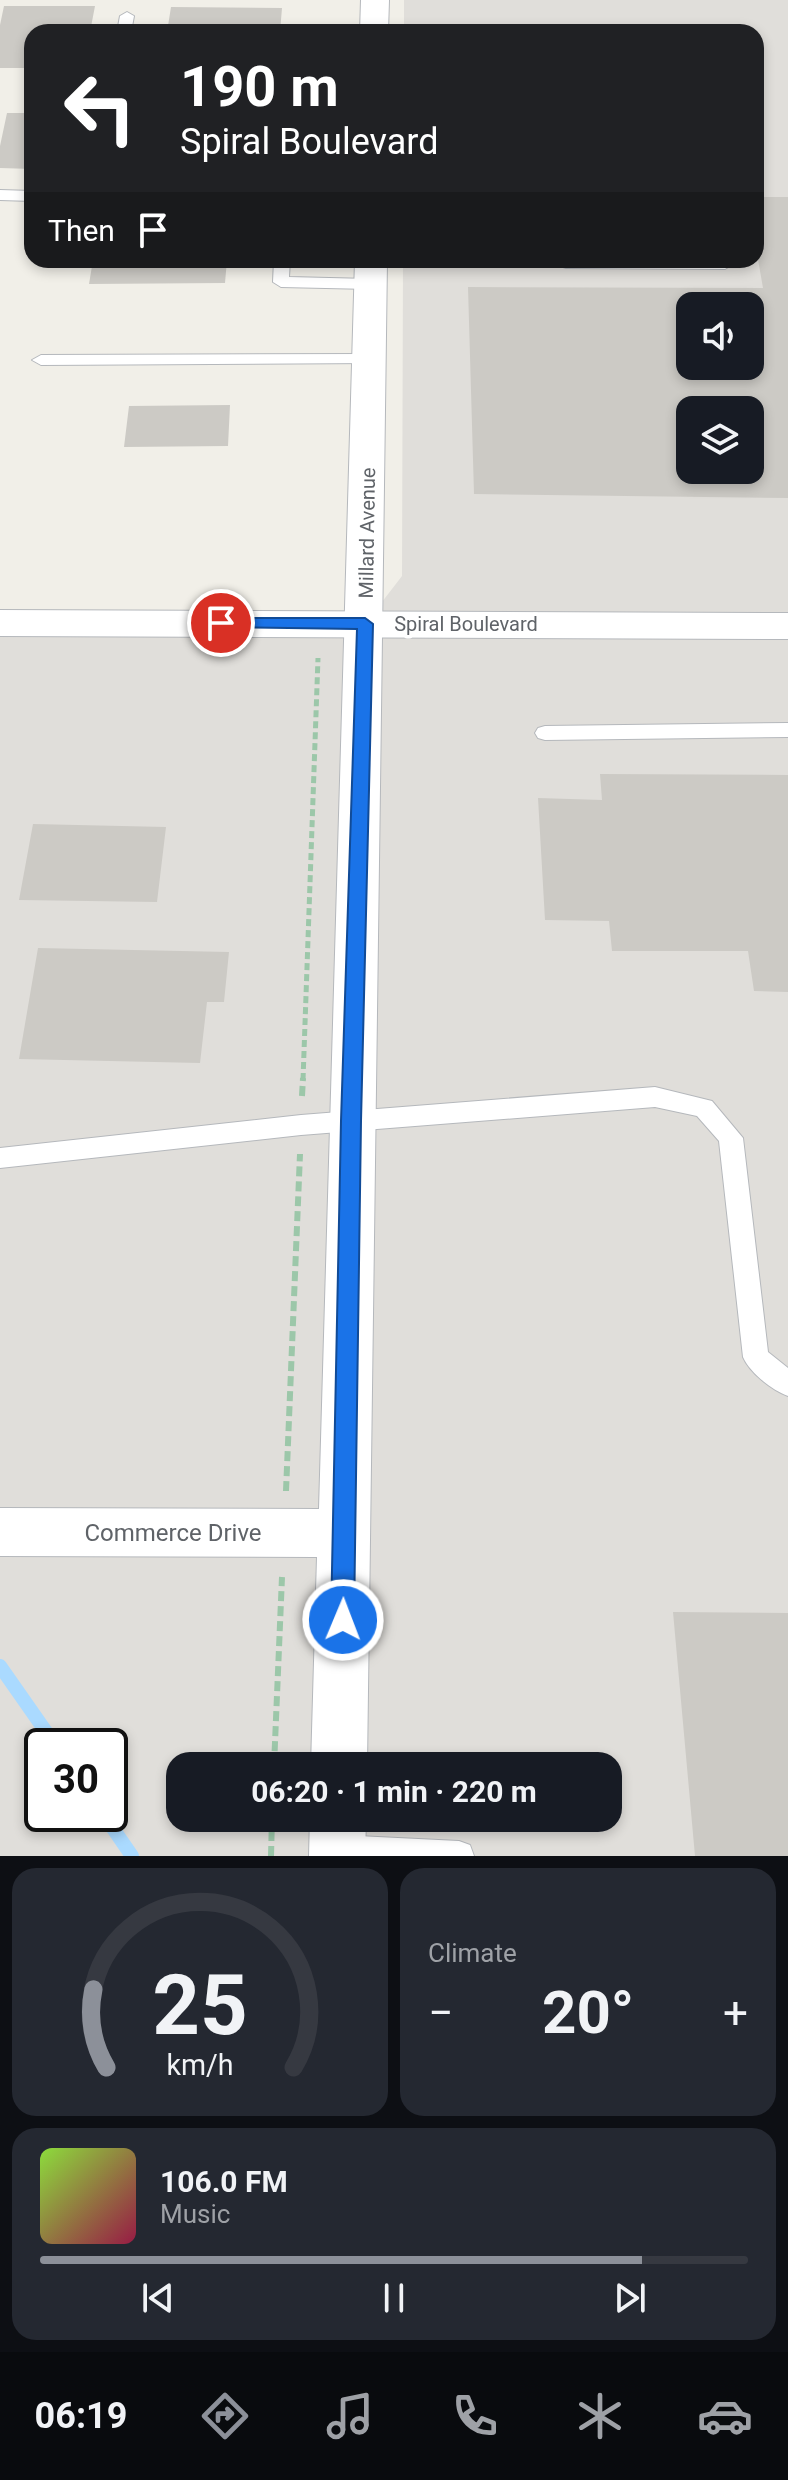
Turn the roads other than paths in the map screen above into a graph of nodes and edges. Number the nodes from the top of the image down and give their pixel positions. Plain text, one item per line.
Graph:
1 (375, 0) edge
2 (127, 16) dead end
3 (126, 24) edge
4 (374, 24) edge
5 (0, 195) edge
6 (24, 196) edge
7 (282, 268) edge
8 (370, 272) edge
9 (369, 359) junction
10 (41, 360) dead end
11 (0, 623) edge
12 (365, 624) junction
13 (788, 626) edge
14 (788, 730) edge
15 (545, 733) dead end
16 (351, 1121) junction
17 (0, 1158) edge
18 (788, 1384) edge
19 (0, 1532) edge
20 (345, 1533) junction
21 (339, 1752) edge
22 (337, 1841) edge
23 (459, 1856) edge

1 - 4 street
2 - 3 lane
5 - 6 lane
7 - 8 lane
8 - 9 street, Millard Avenue
9 - 10 lane
9 - 12 street, Millard Avenue
11 - 12 street, Spiral Boulevard
12 - 13 street, Spiral Boulevard
12 - 16 street, Millard Avenue
14 - 15 lane
16 - 17 lane
16 - 18 lane
16 - 20 street, Millard Avenue
19 - 20 street, Commerce Drive
20 - 21 street, Millard Avenue
22 - 23 lane

